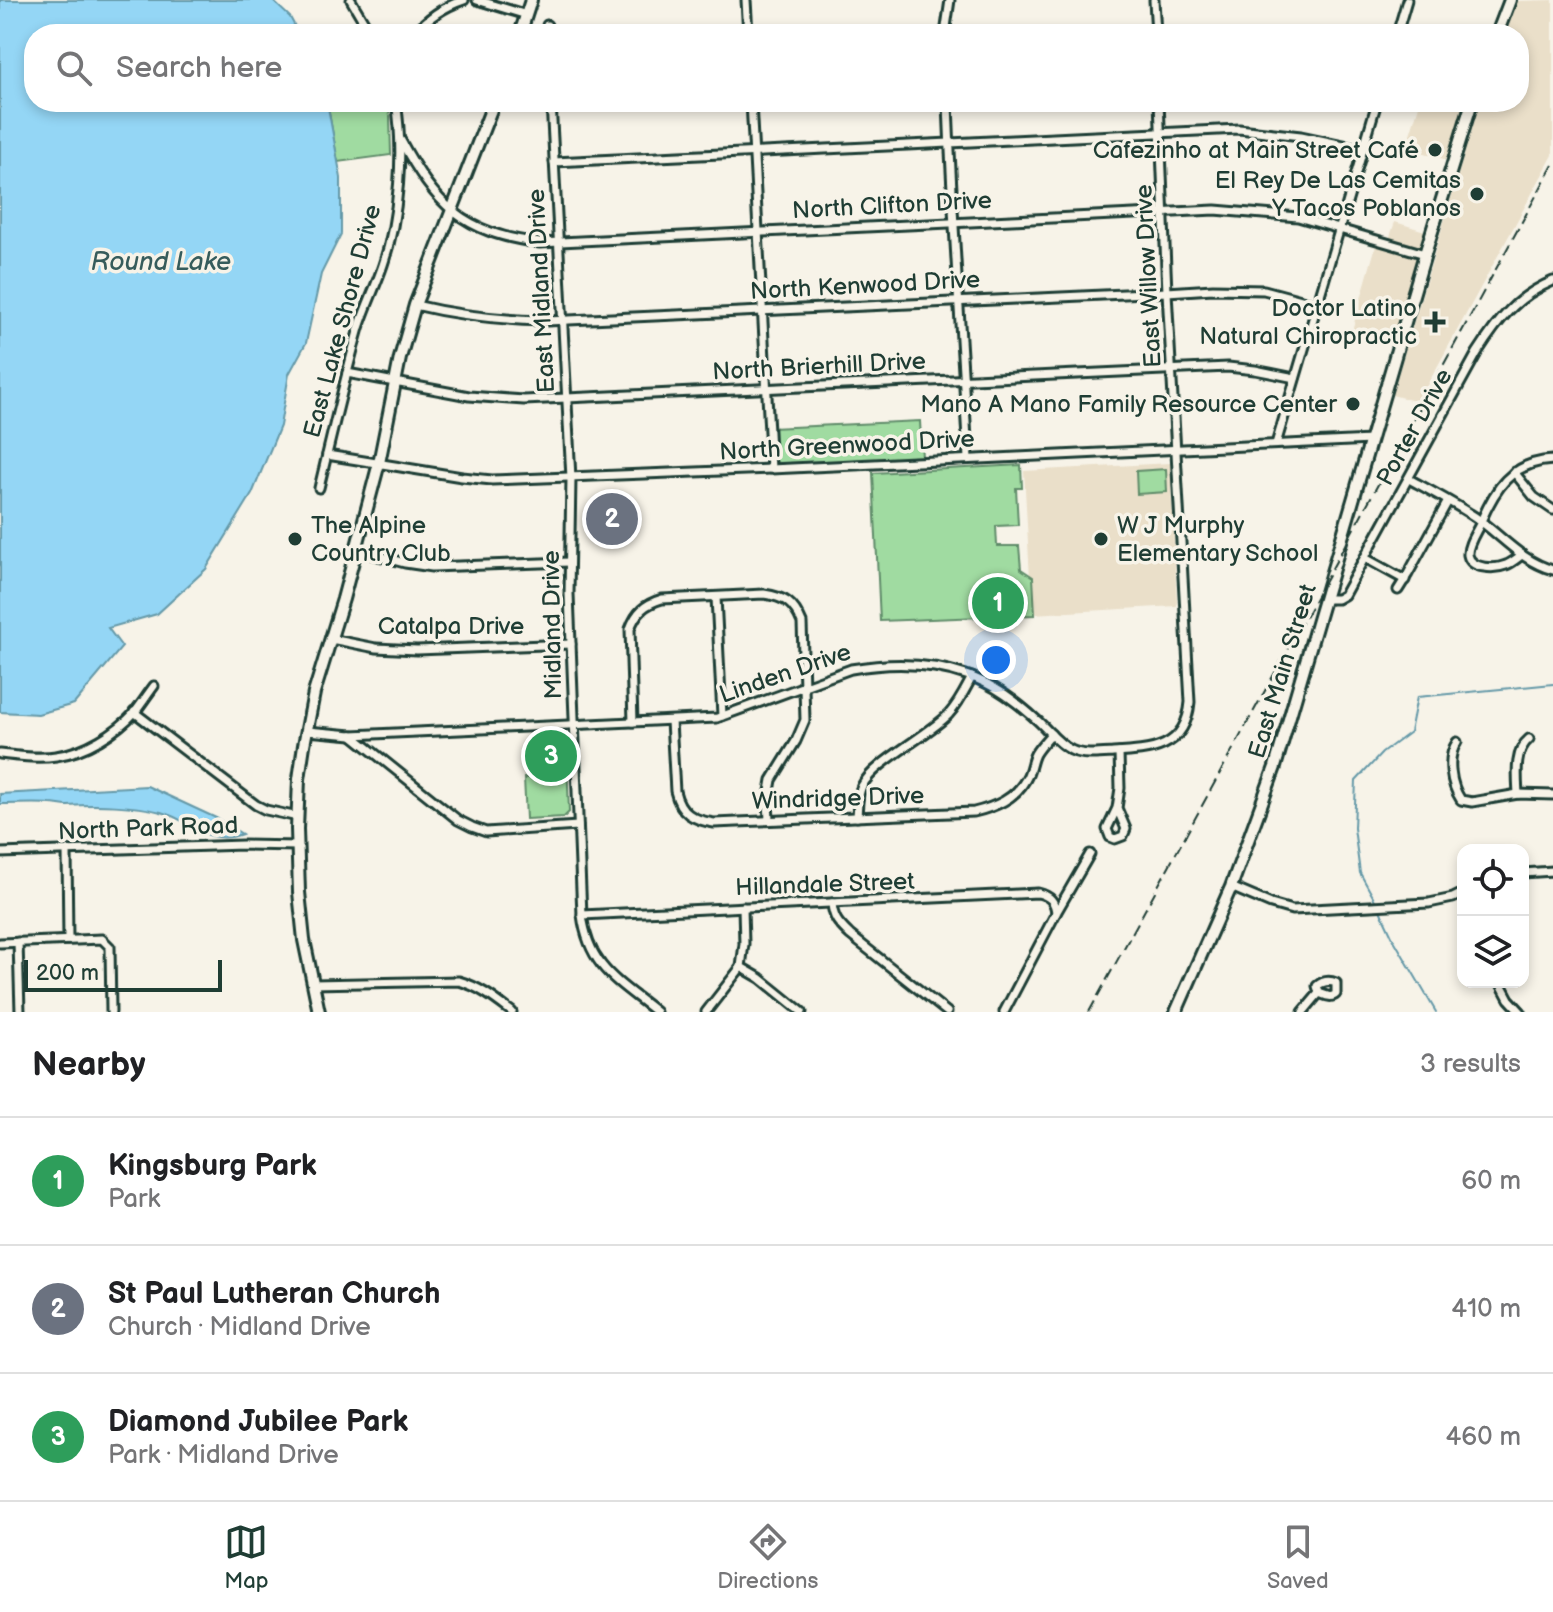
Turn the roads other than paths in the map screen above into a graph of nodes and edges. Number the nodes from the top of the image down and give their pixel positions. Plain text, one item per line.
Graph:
1 (351, 0) edge
2 (464, 0) edge
3 (477, 0) edge
4 (531, 0) edge
5 (746, 0) edge
6 (950, 0) edge
7 (1154, 0) edge
8 (1407, 0) edge
9 (1510, 0) edge
10 (527, 15) junction
11 (365, 24) edge
12 (423, 24) edge
13 (524, 24) edge
14 (747, 24) edge
15 (946, 24) edge
16 (1155, 24) edge
17 (1400, 24) edge
18 (1501, 24) edge
19 (397, 112) edge
20 (490, 112) edge
21 (552, 112) edge
22 (752, 112) edge
23 (948, 112) edge
24 (1160, 112) edge
25 (1374, 112) edge
26 (1469, 112) edge
27 (1161, 132) junction
28 (400, 139) junction
29 (949, 142) junction
30 (1363, 149) junction
31 (754, 152) junction
32 (554, 162) junction
33 (452, 210) junction
34 (1165, 212) junction
35 (954, 222) junction
36 (1339, 228) junction
37 (758, 232) junction
38 (558, 242) junction
39 (1425, 254) junction
40 (1553, 281) edge
41 (1167, 292) junction
42 (959, 301) junction
43 (1316, 304) junction
44 (415, 305) junction
45 (762, 310) junction
46 (562, 320) junction
47 (1172, 370) junction
48 (347, 373) junction
49 (1295, 378) junction
50 (964, 379) junction
51 (395, 383) junction
52 (767, 388) junction
53 (566, 398) junction
54 (1371, 440) junction
55 (1276, 444) junction
56 (1177, 449) junction
57 (327, 455) junction
58 (968, 459) junction
59 (1553, 460) edge
60 (379, 463) junction
61 (771, 469) junction
62 (1514, 472) junction
63 (571, 478) junction
64 (1409, 479) junction
65 (319, 488) dead end
66 (1448, 501) junction
67 (1553, 510) edge
68 (1480, 521) junction
69 (356, 550) junction
70 (1522, 555) junction
71 (1365, 558) junction
72 (569, 562) junction
73 (1553, 570) edge
74 (1407, 577) junction
75 (1398, 590) dead end
76 (716, 597) junction
77 (1324, 599) junction
78 (331, 639) junction
79 (571, 644) junction
80 (1188, 671) joint
81 (972, 677) junction
82 (154, 686) dead end
83 (805, 686) junction
84 (134, 712) junction
85 (722, 716) junction
86 (671, 721) junction
87 (633, 722) junction
88 (575, 725) junction
89 (307, 731) junction
90 (1051, 734) junction
91 (352, 735) junction
92 (1529, 739) dead end
93 (1457, 742) dead end
94 (1119, 753) junction
95 (0, 754) edge
96 (1518, 794) junction
97 (1553, 795) edge
98 (1117, 808) dead end
99 (298, 817) junction
100 (857, 817) junction
101 (769, 820) junction
102 (578, 826) junction
103 (298, 846) junction
104 (67, 851) junction
105 (0, 853) edge
106 (1090, 854) dead end
107 (1553, 871) edge
108 (1529, 873) edge
109 (1231, 887) junction
110 (1457, 896) edge
111 (832, 903) junction
112 (743, 907) junction
113 (1056, 913) junction
114 (582, 915) junction
115 (68, 940) junction
116 (18, 942) junction
117 (0, 943) edge
118 (741, 967) junction
119 (313, 984) junction
120 (1503, 988) edge
121 (1319, 993) dead end
122 (20, 1012) edge
123 (111, 1012) edge
124 (319, 1012) edge
125 (512, 1012) edge
126 (656, 1012) edge
127 (706, 1012) edge
128 (802, 1012) edge
129 (947, 1012) edge
130 (1004, 1012) edge
131 (1176, 1012) edge
132 (1303, 1012) edge
133 (1521, 1012) edge

1 - 11 street
2 - 12 street
3 - 10 street
4 - 10 main road
5 - 14 street
6 - 15 street
7 - 16 street
8 - 17 street
9 - 18 main road
10 - 13 main road
19 - 28 street, East Lake Shore Drive
20 - 33 main road
21 - 32 street, East Midland Drive
22 - 31 street
23 - 29 street
24 - 27 street, East Willow Drive
25 - 30 street
26 - 39 main road, East Main Street
27 - 29 street
27 - 30 street
27 - 34 street, East Willow Drive
28 - 33 street, North Clifton Drive
28 - 48 street, East Lake Shore Drive
29 - 31 street
29 - 35 street
30 - 36 street
31 - 32 street
31 - 37 street
32 - 38 street, East Midland Drive
33 - 38 street, North Clifton Drive
33 - 44 main road
34 - 35 street, North Clifton Drive
34 - 36 street, North Clifton Drive
34 - 41 street, East Willow Drive
35 - 37 street, North Clifton Drive
35 - 42 street
36 - 39 street, North Clifton Drive
36 - 43 street
37 - 38 street, North Clifton Drive
37 - 45 street
38 - 46 street, East Midland Drive
39 - 54 main road, East Main Street
40 - 64 street, Porter Drive
41 - 42 street, North Kenwood Drive
41 - 43 street, North Kenwood Drive
41 - 47 street, East Willow Drive
42 - 45 street, North Kenwood Drive
42 - 50 street
43 - 49 street
44 - 46 street, North Kenwood Drive
44 - 51 main road
45 - 46 street, North Kenwood Drive
45 - 52 street
46 - 53 street, East Midland Drive
47 - 49 street, North Brierhill Drive
47 - 50 street, North Brierhill Drive
47 - 56 street, East Willow Drive
48 - 51 street, North Brierhill Drive
48 - 57 street, East Lake Shore Drive
49 - 55 street
50 - 52 street, North Brierhill Drive
50 - 58 street
51 - 53 street, North Brierhill Drive
51 - 60 main road
52 - 53 street, North Brierhill Drive
52 - 61 street
53 - 63 street, East Midland Drive
54 - 55 street, North Greenwood Drive
54 - 77 main road, East Main Street
55 - 56 street, North Greenwood Drive
56 - 58 street, North Greenwood Drive
56 - 80 street, East Willow Drive
57 - 60 street, North Greenwood Drive
57 - 65 street, East Lake Shore Drive
58 - 61 street, North Greenwood Drive
59 - 62 street
60 - 63 street, North Greenwood Drive
60 - 69 main road
61 - 63 street, North Greenwood Drive
62 - 67 street
62 - 68 street
63 - 72 street, Midland Drive
64 - 66 street
64 - 71 street, Porter Drive
66 - 68 street
66 - 74 street
68 - 70 street
68 - 70 street
69 - 72 street
69 - 78 main road
70 - 73 street
71 - 74 street
71 - 77 street, Porter Drive
72 - 79 street, Midland Drive
74 - 75 street
76 - 83 street
76 - 85 street
76 - 87 street
77 - 109 main road, East Main Street
78 - 79 street, Catalpa Drive
78 - 89 main road
79 - 88 street, Midland Drive
80 - 94 street, Linden Drive
81 - 83 street, Linden Drive
81 - 90 street, Linden Drive
81 - 100 street
82 - 84 street
83 - 85 street, Linden Drive
83 - 101 street
84 - 95 street
84 - 99 street
85 - 86 street, Linden Drive
86 - 87 street, Linden Drive
86 - 101 street, Windridge Drive
87 - 88 street, Linden Drive
88 - 91 street, Linden Drive
88 - 102 street, Midland Drive
89 - 91 street, Linden Drive
89 - 99 main road
90 - 94 street, Linden Drive
90 - 100 street, Windridge Drive
91 - 102 street
92 - 96 street
93 - 96 street
94 - 98 street
96 - 97 street
99 - 103 main road
100 - 101 street, Windridge Drive
102 - 114 street, Midland Drive
103 - 104 street, North Park Road
103 - 119 main road
104 - 105 street, North Park Road
104 - 115 street
106 - 113 street
107 - 108 street
109 - 110 street
109 - 131 main road, East Main Street
111 - 112 street, Hillandale Street
111 - 113 street, Hillandale Street
111 - 129 street
112 - 114 street, Hillandale Street
112 - 118 street
113 - 130 street
114 - 126 street, Midland Drive
115 - 116 street
115 - 123 street
116 - 117 street
116 - 122 street
118 - 127 street
118 - 128 street
119 - 124 main road
119 - 125 street
120 - 133 street
121 - 132 street

